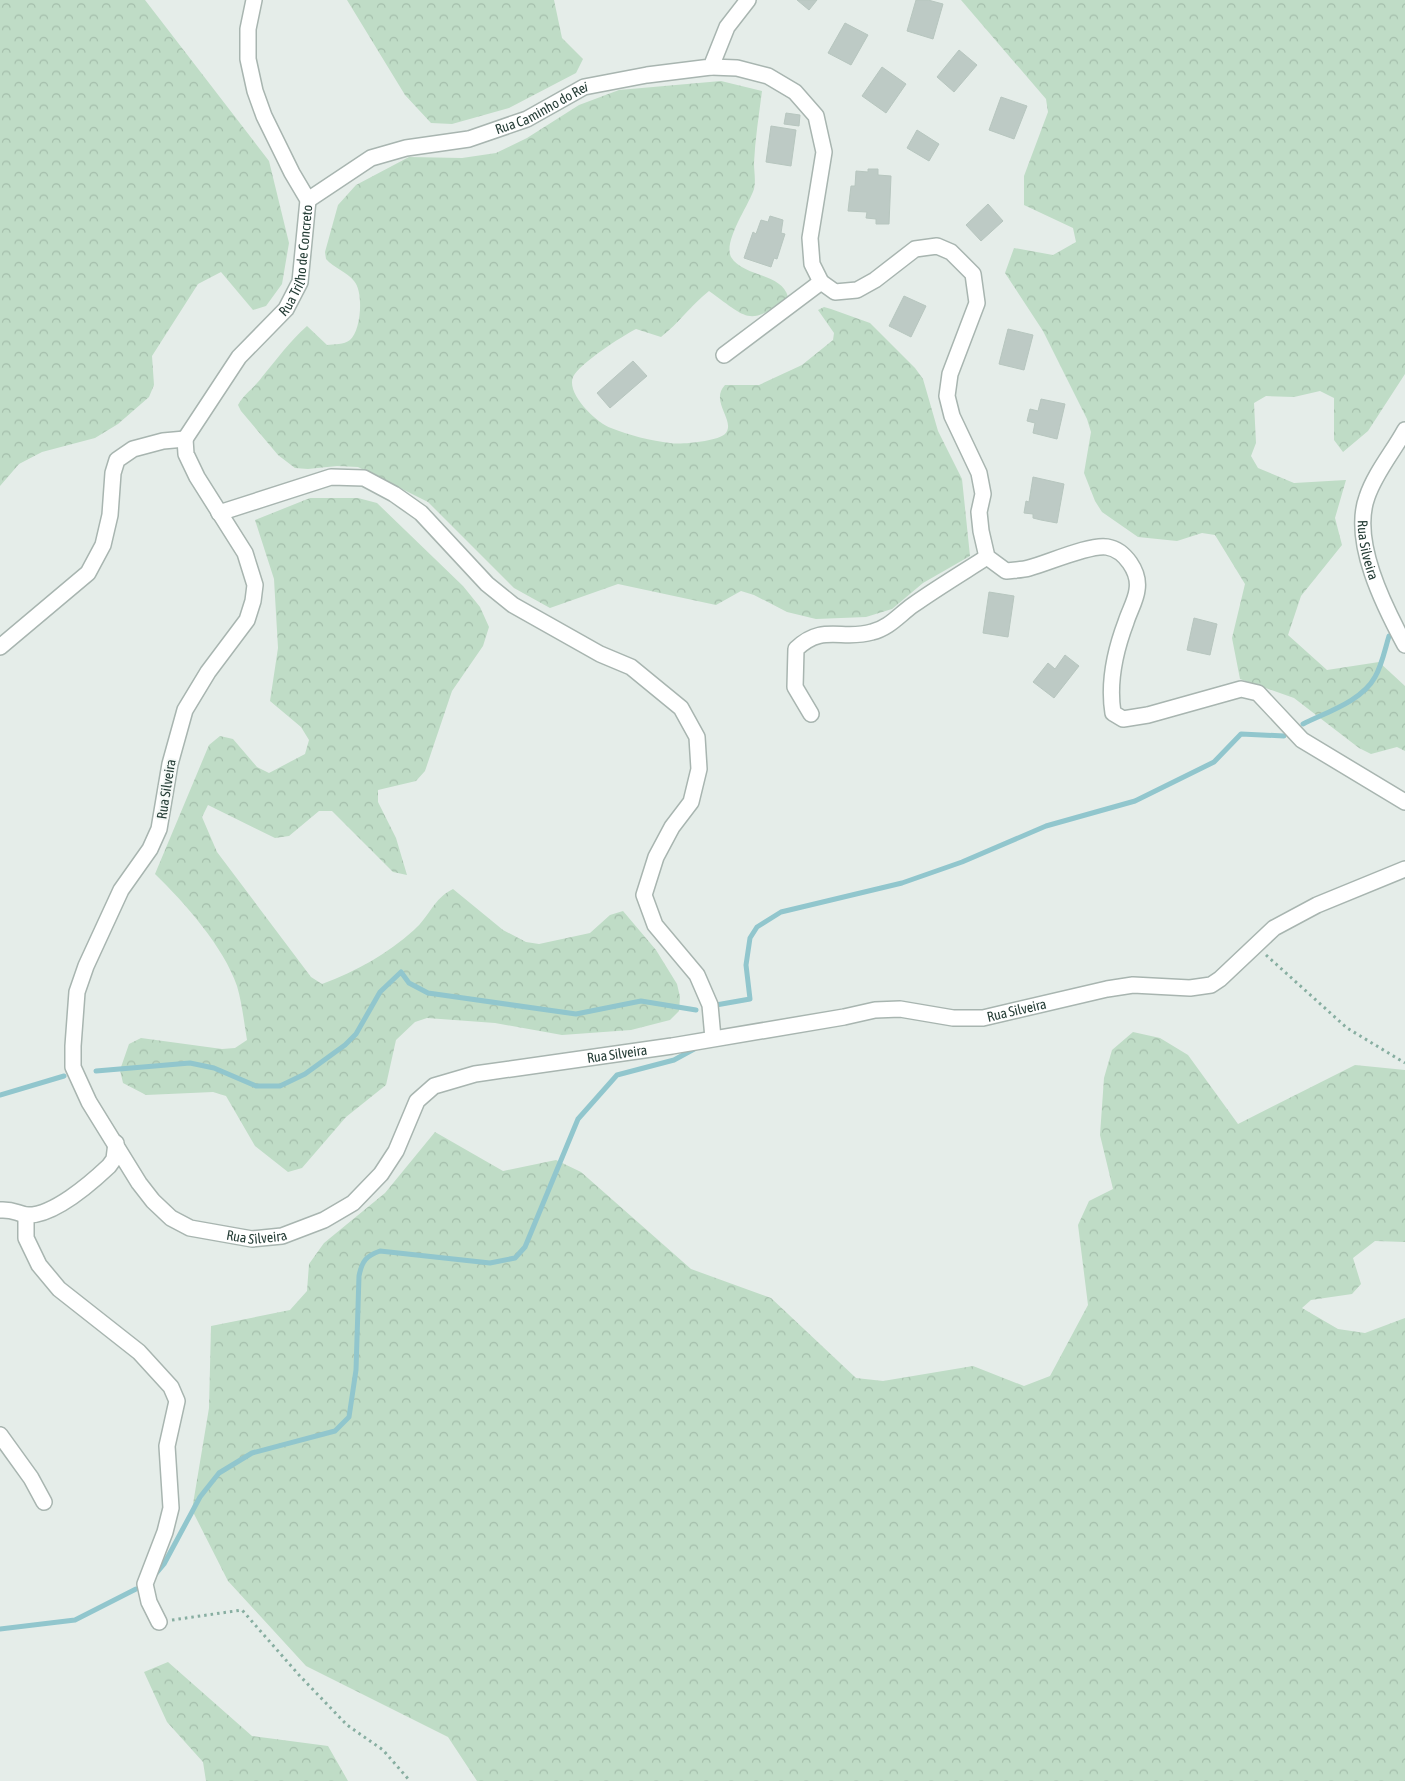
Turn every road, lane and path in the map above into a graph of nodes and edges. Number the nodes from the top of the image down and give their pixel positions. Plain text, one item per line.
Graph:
1 (254, 0) edge
2 (748, 0) edge
3 (710, 68) junction
4 (308, 200) junction
5 (820, 282) junction
6 (724, 356) dead end
7 (1405, 430) edge
8 (185, 439) junction
9 (220, 512) junction
10 (987, 556) junction
11 (1405, 645) edge
12 (0, 647) edge
13 (811, 714) dead end
14 (1405, 802) edge
15 (1405, 869) edge
16 (1254, 944) junction
17 (713, 1038) junction
18 (1405, 1063) edge
19 (116, 1143) junction
20 (0, 1210) edge
21 (26, 1215) junction
22 (0, 1435) edge
23 (44, 1502) dead end
24 (159, 1622) joint
25 (410, 1781) edge

1 - 4 street, Rua Trilho de Concreto
2 - 3 street
3 - 4 street, Rua Caminho do Rei
3 - 5 street, Rua Caminho do Rei
4 - 8 street, Rua Trilho de Concreto
5 - 6 street
5 - 10 street
7 - 11 street, Rua Silveira
8 - 9 street, Rua Silveira
8 - 12 street
9 - 17 street
9 - 19 street, Rua Silveira
10 - 13 street
10 - 14 street
15 - 16 street, Rua Silveira
16 - 17 street, Rua Silveira
16 - 18 path
17 - 19 street, Rua Silveira
19 - 21 street
20 - 21 street
21 - 24 street
22 - 23 street
24 - 25 path

